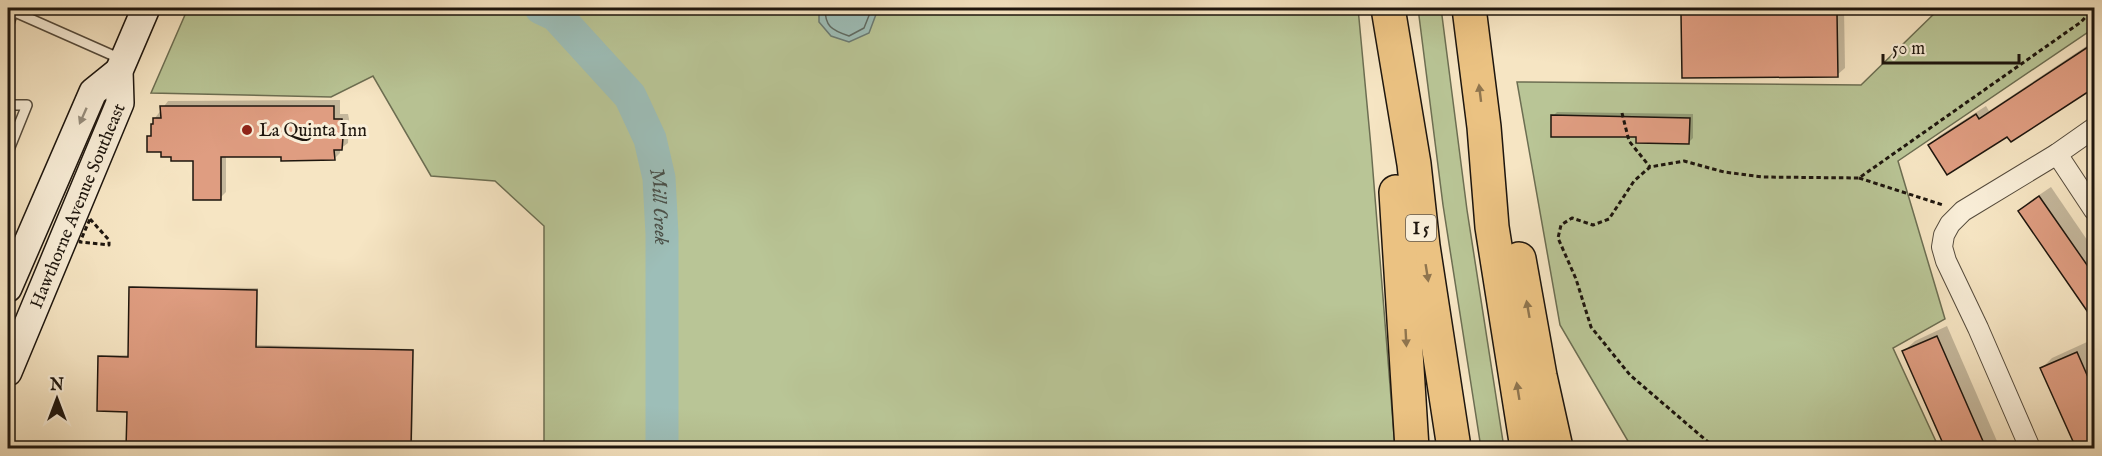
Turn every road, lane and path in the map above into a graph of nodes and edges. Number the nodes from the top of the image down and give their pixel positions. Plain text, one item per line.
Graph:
1 (146, 8) edge
2 (1386, 8) edge
3 (1469, 8) edge
4 (2094, 8) edge
5 (10, 10) edge
6 (8, 27) edge
7 (121, 65) junction
8 (8, 105) edge
9 (1622, 113) dead end
10 (1484, 127) junction
11 (2094, 128) edge
12 (8, 152) edge
13 (2057, 154) junction
14 (1650, 167) junction
15 (1859, 178) junction
16 (2094, 210) edge
17 (1963, 211) junction
18 (100, 229) joint
19 (8, 288) edge
20 (8, 372) edge
21 (1412, 448) edge
22 (1454, 448) edge
23 (1527, 448) edge
24 (1556, 448) edge
25 (1714, 448) edge
26 (2030, 448) edge

1 - 7 main road, Hawthorne Avenue Southeast
2 -> 21 highway
2 -> 22 highway, I 5
10 -> 3 highway
4 - 15 path
5 - 6 lane
5 - 7 lane
7 -> 19 main road, Hawthorne Avenue Southeast
7 - 20 main road, Hawthorne Avenue Southeast
8 - 12 lane
9 - 14 path
23 -> 10 highway
24 -> 10 highway
11 - 13 street
13 - 16 street
13 - 17 street
14 - 15 path
14 - 25 path
15 - 17 path
17 - 26 street
18 - 18 path

